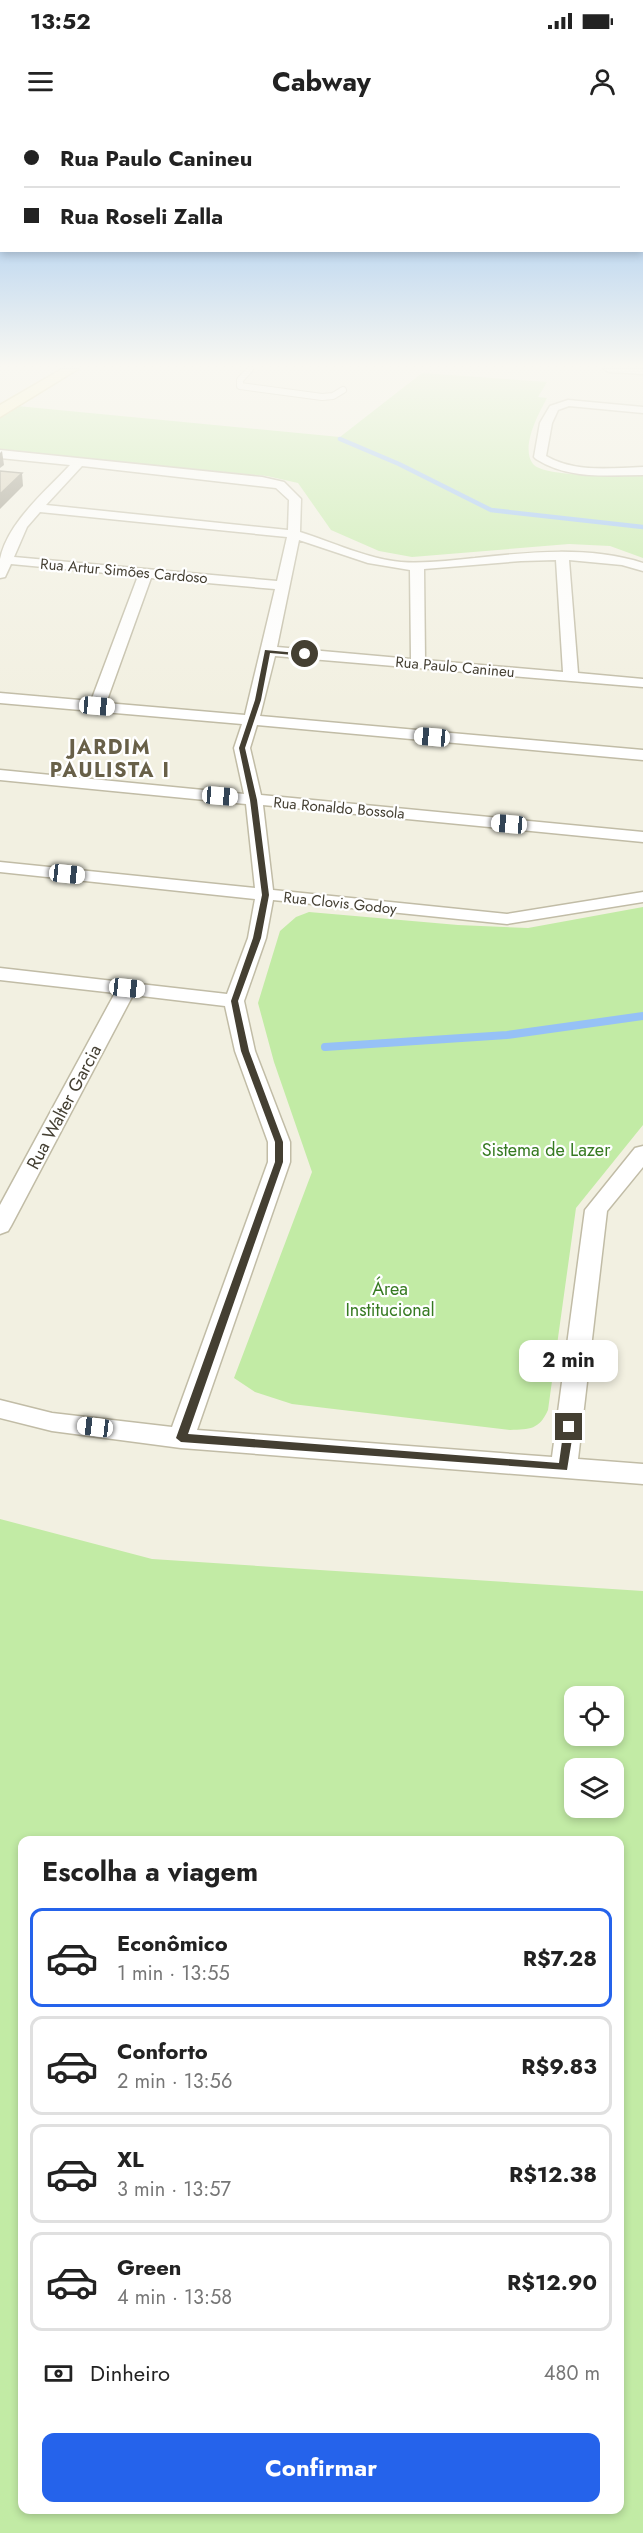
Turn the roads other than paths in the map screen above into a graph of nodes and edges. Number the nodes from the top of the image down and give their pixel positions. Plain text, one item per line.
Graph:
1 (60, 482) edge
2 (265, 482) edge
3 (35, 508) junction
4 (294, 528) junction
5 (350, 551) junction
6 (562, 556) junction
7 (6, 560) junction
8 (417, 566) junction
9 (643, 567) edge
10 (285, 572) junction
11 (146, 573) junction
12 (0, 574) edge
13 (267, 651) junction
14 (418, 663) junction
15 (571, 677) junction
16 (643, 683) edge
17 (0, 698) edge
18 (97, 706) junction
19 (251, 721) junction
20 (643, 755) edge
21 (0, 775) edge
22 (249, 776) junction
23 (206, 795) junction
24 (254, 800) junction
25 (307, 805) junction
26 (257, 830) junction
27 (643, 837) edge
28 (0, 867) edge
29 (265, 895) junction
30 (643, 897) edge
31 (0, 974) edge
32 (127, 988) junction
33 (234, 1001) junction
34 (643, 1153) edge
35 (0, 1226) edge
36 (0, 1409) edge
37 (181, 1438) junction
38 (564, 1468) junction
39 (643, 1474) edge

1 - 3 street
2 - 4 street
3 - 4 street
3 - 7 street
4 - 5 street
4 - 5 street
4 - 10 street
5 - 8 street
5 - 10 street
6 - 8 street
6 - 9 street
6 - 15 street
7 - 11 street, Rua Artur Simões Cardoso
7 - 12 street
8 - 14 street
10 - 11 street, Rua Artur Simões Cardoso
10 - 13 street
11 - 18 street
13 - 14 street, Rua Paulo Canineu
13 - 19 street
14 - 15 street, Rua Paulo Canineu
15 - 16 street, Rua Paulo Canineu
17 - 18 street
18 - 19 street
19 - 20 street
19 - 22 street
21 - 23 street, Rua Ronaldo Bossola
22 - 23 street
22 - 24 street
23 - 24 street, Rua Ronaldo Bossola
24 - 25 street, Rua Ronaldo Bossola
24 - 26 street
25 - 26 street
25 - 27 street, Rua Ronaldo Bossola
26 - 29 street
28 - 29 street, Rua Clovis Godoy
29 - 30 street, Rua Clovis Godoy
29 - 33 street
31 - 32 street
32 - 33 street
32 - 35 street, Rua Walter Garcia
33 - 37 street
34 - 38 street
36 - 37 street
37 - 38 street
38 - 39 street

